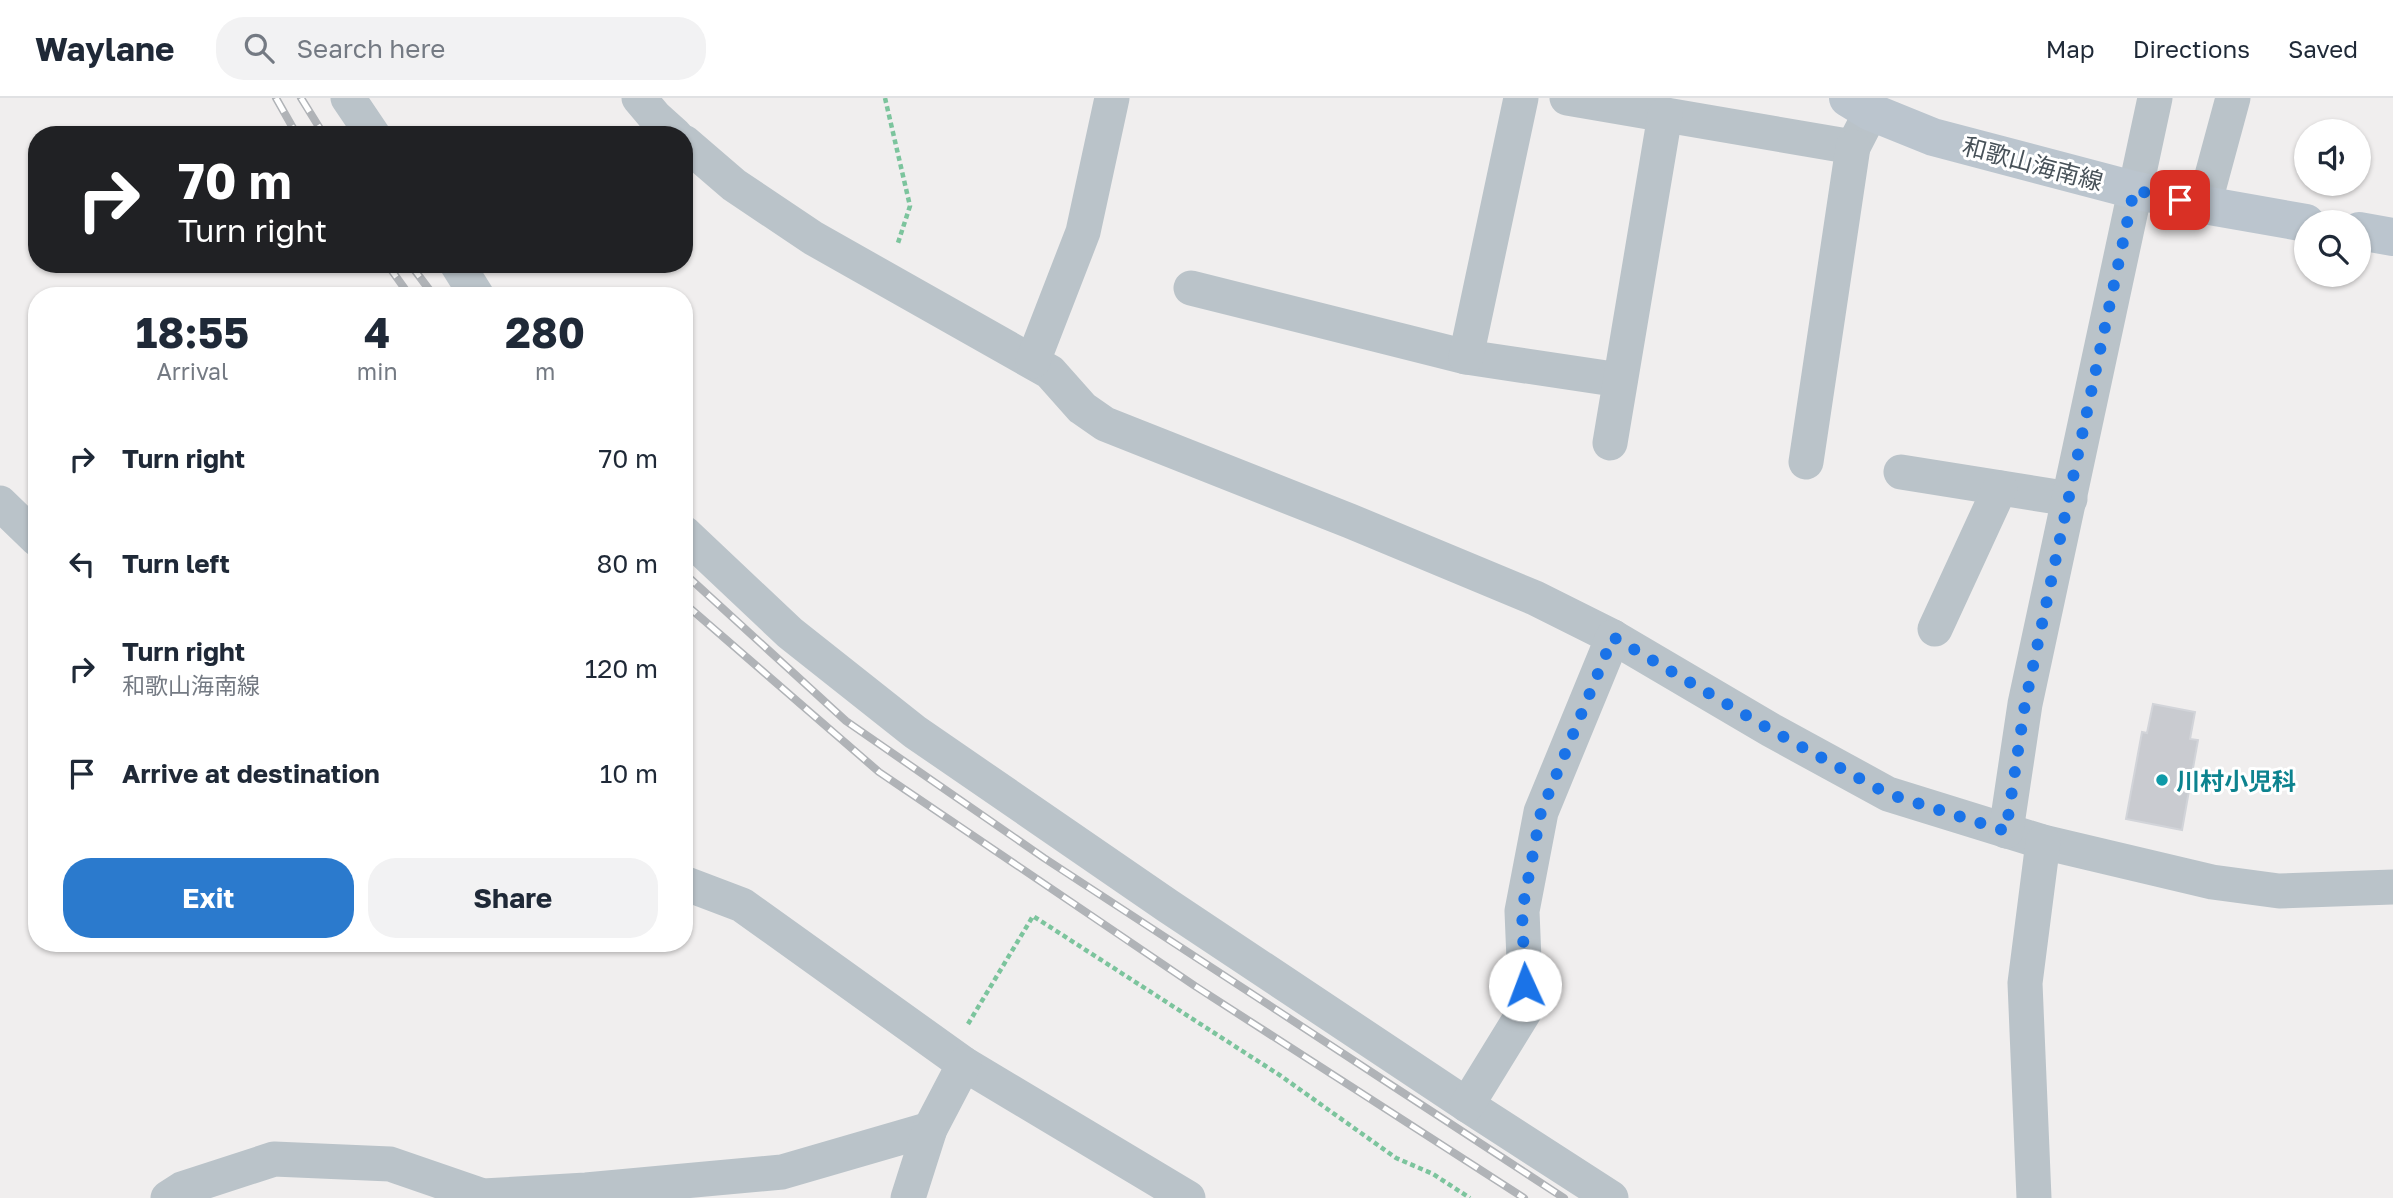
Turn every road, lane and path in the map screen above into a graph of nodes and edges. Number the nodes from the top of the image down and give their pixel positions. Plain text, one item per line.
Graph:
1 (348, 98) edge
2 (639, 98) edge
3 (885, 98) edge
4 (1112, 98) edge
5 (1521, 98) edge
6 (1567, 98) edge
7 (2155, 98) edge
8 (2233, 98) edge
9 (1860, 105) edge
10 (1665, 115) junction
11 (367, 126) edge
12 (665, 126) edge
13 (1853, 147) junction
14 (693, 150) edge
15 (2134, 190) junction
16 (2204, 205) junction
17 (2294, 221) edge
18 (2371, 234) edge
19 (2393, 237) edge
20 (884, 279) junction
21 (1191, 288) dead end
22 (1466, 358) junction
23 (1033, 360) junction
24 (1620, 380) junction
25 (1610, 443) dead end
26 (1806, 462) dead end
27 (1901, 472) dead end
28 (2000, 488) junction
29 (2070, 499) junction
30 (0, 503) edge
31 (28, 530) edge
32 (693, 541) edge
33 (1936, 629) dead end
34 (1613, 637) junction
35 (2006, 831) junction
36 (2043, 842) junction
37 (693, 886) edge
38 (2393, 887) edge
39 (957, 1059) junction
40 (1467, 1105) junction
41 (930, 1129) junction
42 (168, 1198) edge
43 (908, 1198) edge
44 (1188, 1198) edge
45 (1470, 1198) edge
46 (1611, 1198) edge
47 (2034, 1198) edge

1 - 11 street
2 - 12 street
3 - 20 path
4 - 23 street
5 - 22 street
6 - 10 street
7 - 15 street
8 - 16 street
9 - 13 street
9 - 15 main road, 和歌山海南線
10 - 13 street
10 - 24 street
13 - 26 street
14 - 20 street
15 - 16 main road, 和歌山海南線
15 - 29 street
16 - 17 main road, 和歌山海南線
18 - 19 main road
20 - 23 street
21 - 22 street
22 - 24 street
23 - 34 street
24 - 25 street
27 - 28 street
28 - 29 street
28 - 33 street
29 - 35 street
30 - 31 street
32 - 40 street
34 - 35 street
34 - 40 street
35 - 36 street
36 - 38 street
36 - 47 street
37 - 39 street
39 - 41 street
39 - 44 street
39 - 45 path
40 - 46 street
41 - 42 street
41 - 43 street

